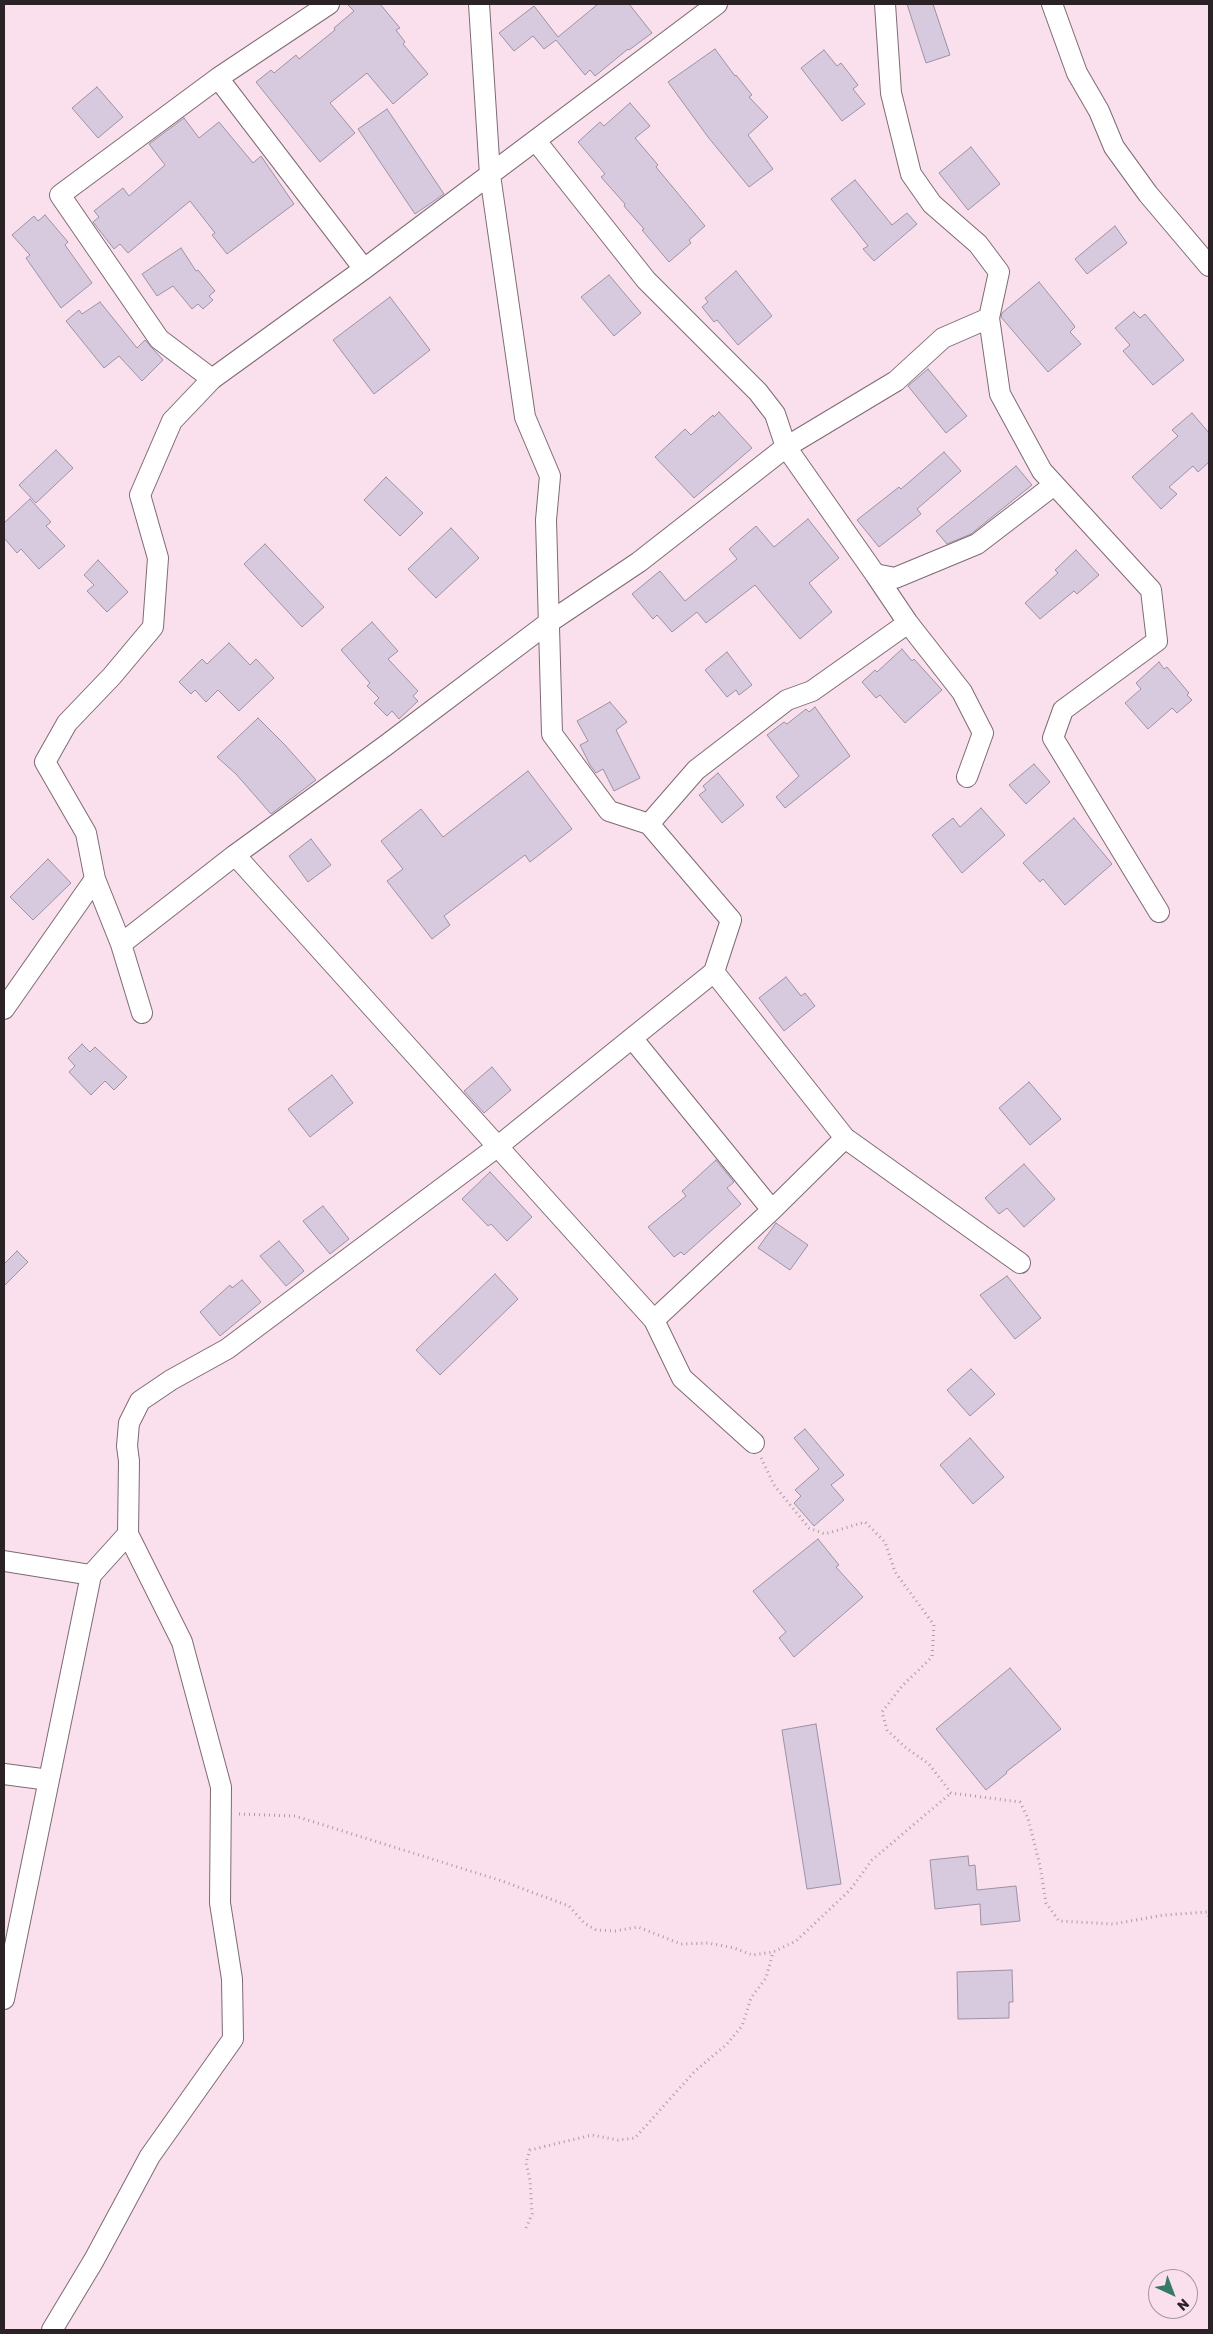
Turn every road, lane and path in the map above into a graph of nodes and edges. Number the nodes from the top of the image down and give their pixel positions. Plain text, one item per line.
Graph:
1 (329, 4) edge
2 (479, 4) edge
3 (717, 4) edge
4 (885, 4) edge
5 (1052, 4) edge
6 (695, 10) edge
7 (218, 78) junction
8 (536, 141) junction
9 (490, 175) junction
10 (1209, 266) edge
11 (364, 269) junction
12 (989, 318) junction
13 (212, 379) junction
14 (786, 447) junction
15 (1054, 485) junction
16 (875, 574) junction
17 (548, 623) junction
18 (908, 623) junction
19 (967, 777) dead end
20 (649, 824) junction
21 (235, 855) junction
22 (95, 879) junction
23 (1159, 912) dead end
24 (121, 944) junction
25 (714, 972) junction
26 (4, 1009) edge
27 (142, 1013) dead end
28 (632, 1038) junction
29 (845, 1138) junction
30 (497, 1147) junction
31 (772, 1210) junction
32 (1020, 1263) dead end
33 (654, 1320) junction
34 (754, 1443) joint
35 (128, 1534) junction
36 (4, 1561) edge
37 (91, 1575) junction
38 (4, 1774) edge
39 (49, 1780) junction
40 (951, 1794) junction
41 (221, 1813) junction
42 (1209, 1917) edge
43 (773, 1952) junction
44 (8, 1954) edge
45 (4, 1999) edge
46 (526, 2228) dead end
47 (52, 2330) edge

1 - 7 street
2 - 9 street
3 - 6 street
4 - 12 street
5 - 10 street
6 - 8 street
7 - 11 street
7 - 13 street
8 - 9 street
8 - 14 street
9 - 11 street
9 - 17 street
11 - 13 street
12 - 14 street
12 - 15 street
13 - 22 street
14 - 16 street
14 - 17 street
15 - 16 street
15 - 23 street
16 - 18 street
17 - 20 street
17 - 21 street
18 - 19 street
18 - 20 street
20 - 25 street
21 - 24 street
21 - 30 street
22 - 24 street
22 - 26 street
24 - 27 street
25 - 28 street
25 - 29 street
28 - 30 street
28 - 31 street
29 - 31 street
29 - 32 street
30 - 33 street
30 - 35 street
31 - 33 street
33 - 34 street
34 - 40 path
35 - 37 street
35 - 41 street
36 - 37 street
37 - 39 street
38 - 39 street
39 - 44 street
40 - 42 path
40 - 43 path
41 - 43 path
41 - 47 street
43 - 46 path
44 - 45 street

